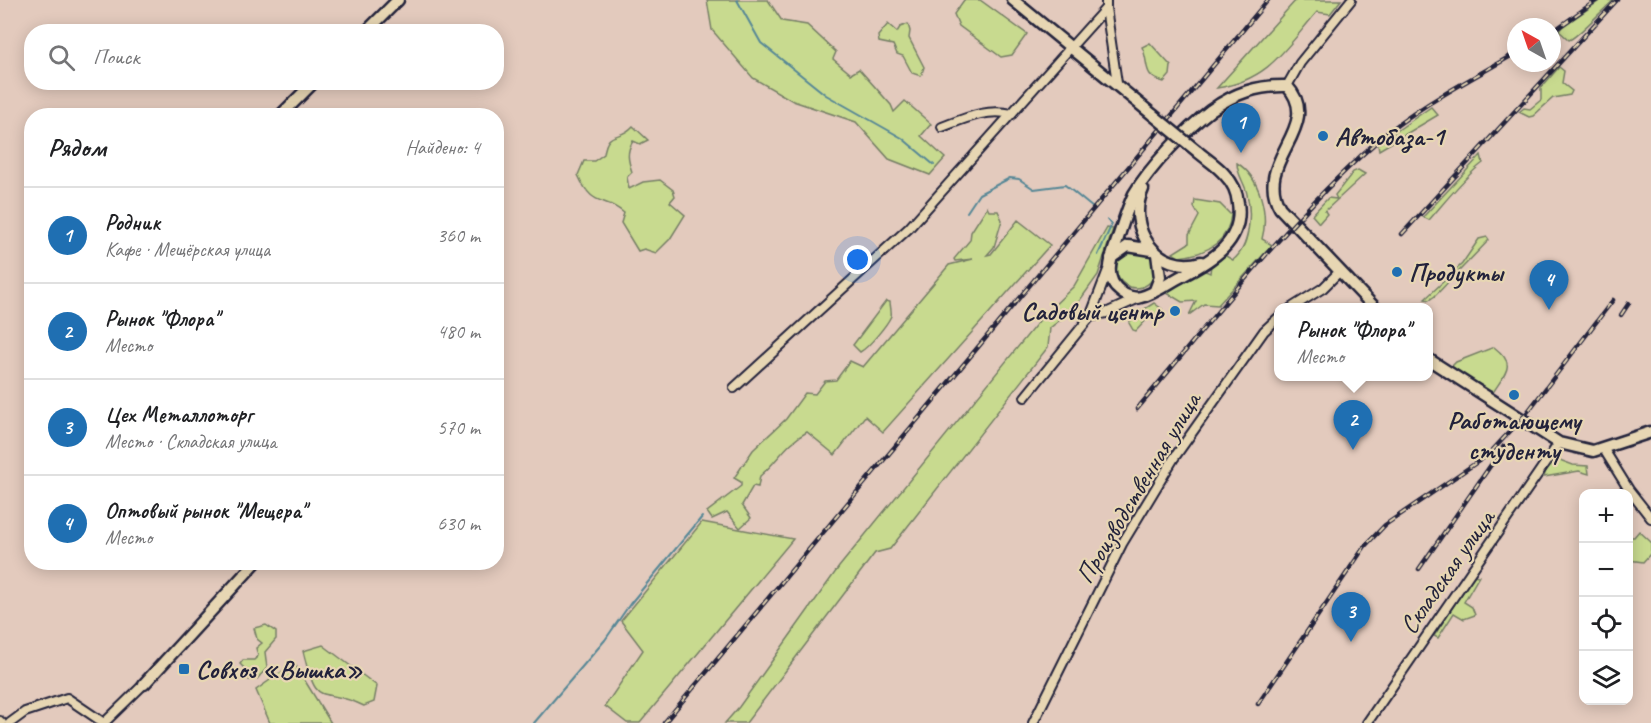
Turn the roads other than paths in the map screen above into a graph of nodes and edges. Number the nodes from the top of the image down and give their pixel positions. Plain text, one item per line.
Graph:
1 (398, 0) edge
2 (1013, 0) edge
3 (1351, 0) edge
4 (1106, 4) edge
5 (374, 24) edge
6 (1071, 47) junction
7 (1117, 83) junction
8 (1287, 86) junction
9 (306, 90) edge
10 (288, 108) edge
11 (1012, 114) junction
12 (942, 127) dead end
13 (1150, 172) junction
14 (1154, 252) junction
15 (1218, 254) junction
16 (1111, 258) junction
17 (1108, 270) junction
18 (1340, 271) junction
19 (1155, 290) junction
20 (1141, 297) junction
21 (1300, 303) edge
22 (1370, 303) edge
23 (1090, 317) junction
24 (1274, 322) edge
25 (1433, 362) edge
26 (734, 388) dead end
27 (1025, 397) dead end
28 (1651, 432) edge
29 (1559, 443) junction
30 (1603, 448) junction
31 (1651, 518) edge
32 (248, 570) edge
33 (144, 684) joint
34 (10, 723) edge
35 (1033, 723) edge
36 (1367, 723) edge

1 - 5 main road
2 - 6 main road
3 - 8 street
4 - 6 street
4 - 7 street
6 - 7 main road
6 - 11 street
7 - 15 main road, bridge
8 - 13 main road
8 - 18 main road
9 - 10 main road
11 - 12 street
11 - 26 street
13 - 14 main road
13 - 16 main road
14 - 15 main road
14 - 16 main road
14 - 19 main road
15 - 19 main road
16 - 17 main road
17 - 20 main road
17 - 23 street
18 - 21 street
18 - 22 main road
19 - 20 main road
20 - 23 street
23 - 27 street
24 - 35 street, Производственная улица
25 - 29 main road
28 - 30 main road
29 - 30 main road
29 - 36 street, Складская улица
30 - 31 street
32 - 33 main road
33 - 34 street

